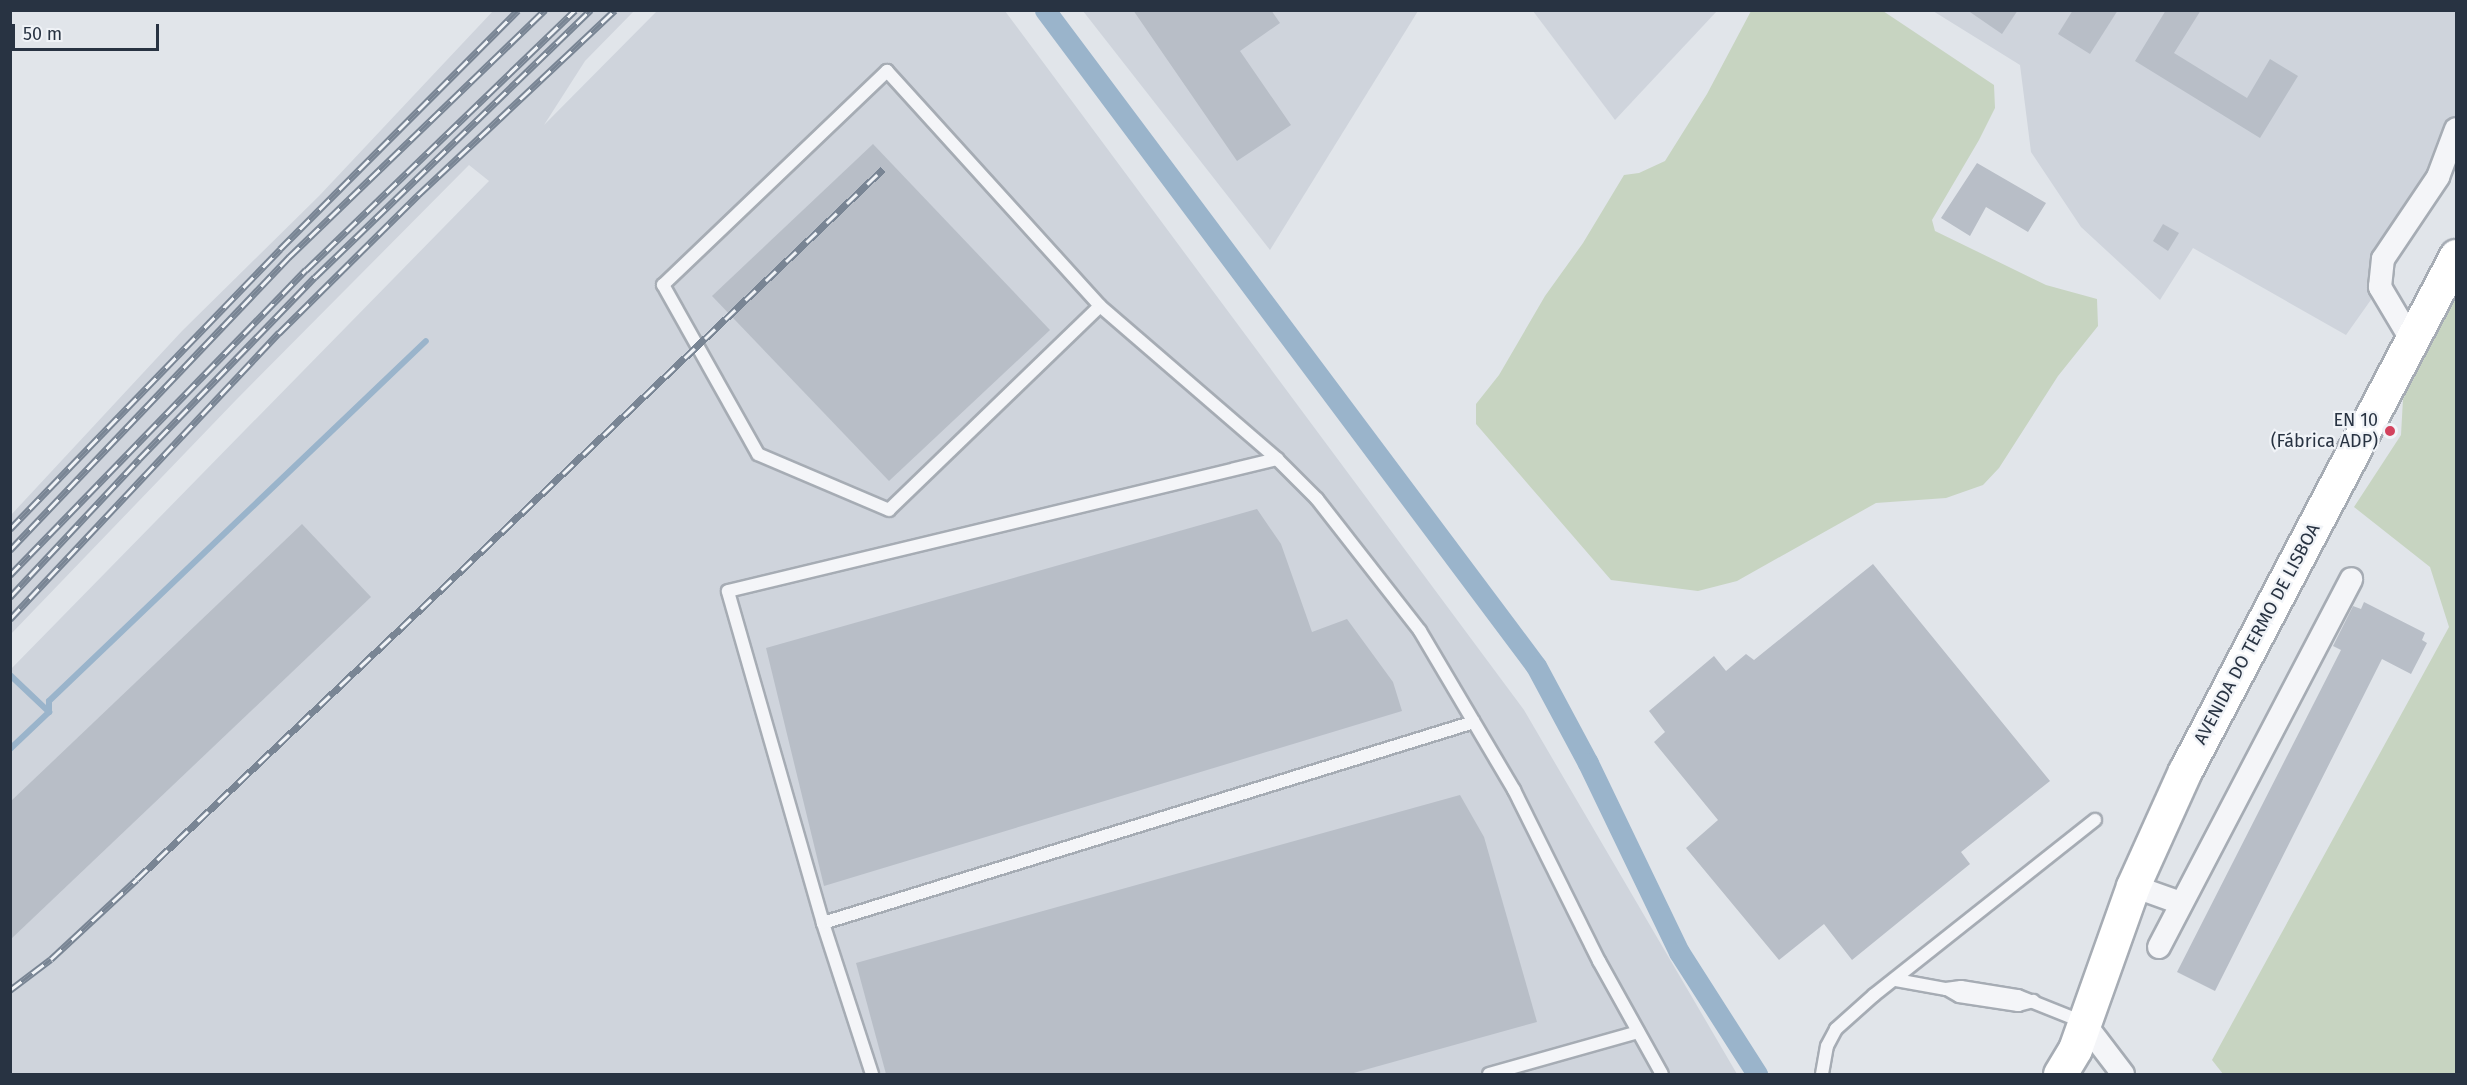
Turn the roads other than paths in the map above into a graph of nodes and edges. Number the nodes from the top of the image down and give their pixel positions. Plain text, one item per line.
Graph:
1 (2457, 129) edge
2 (2457, 256) edge
3 (1100, 306) junction
4 (2412, 341) junction
5 (1277, 459) junction
6 (2351, 579) dead end
7 (1474, 722) junction
8 (2094, 820) dead end
9 (2133, 886) junction
10 (2181, 903) junction
11 (823, 923) junction
12 (2159, 947) dead end
13 (1896, 980) junction
14 (2084, 1023) junction
15 (1638, 1032) junction
16 (872, 1074) edge
17 (1489, 1074) edge
18 (1662, 1074) edge
19 (1822, 1074) edge
20 (2060, 1074) edge
21 (2084, 1074) edge
22 (2123, 1074) edge

1 - 4 street
2 - 4 main road, AVENIDA DO TERMO DE LISBOA
3 - 3 lane
3 - 5 lane
4 - 9 main road, AVENIDA DO TERMO DE LISBOA
5 - 7 lane
5 - 11 lane
6 - 10 street
7 - 11 lane
7 - 15 lane
8 - 13 lane
9 - 10 street
9 - 14 main road, AVENIDA DO TERMO DE LISBOA
10 - 12 street
11 - 16 lane
13 - 14 lane
13 - 19 lane
14 - 20 main road, AVENIDA DO TERMO DE LISBOA
14 - 21 main road, AVENIDA DO TERMO DE LISBOA
14 - 22 street
15 - 17 lane
15 - 18 lane

